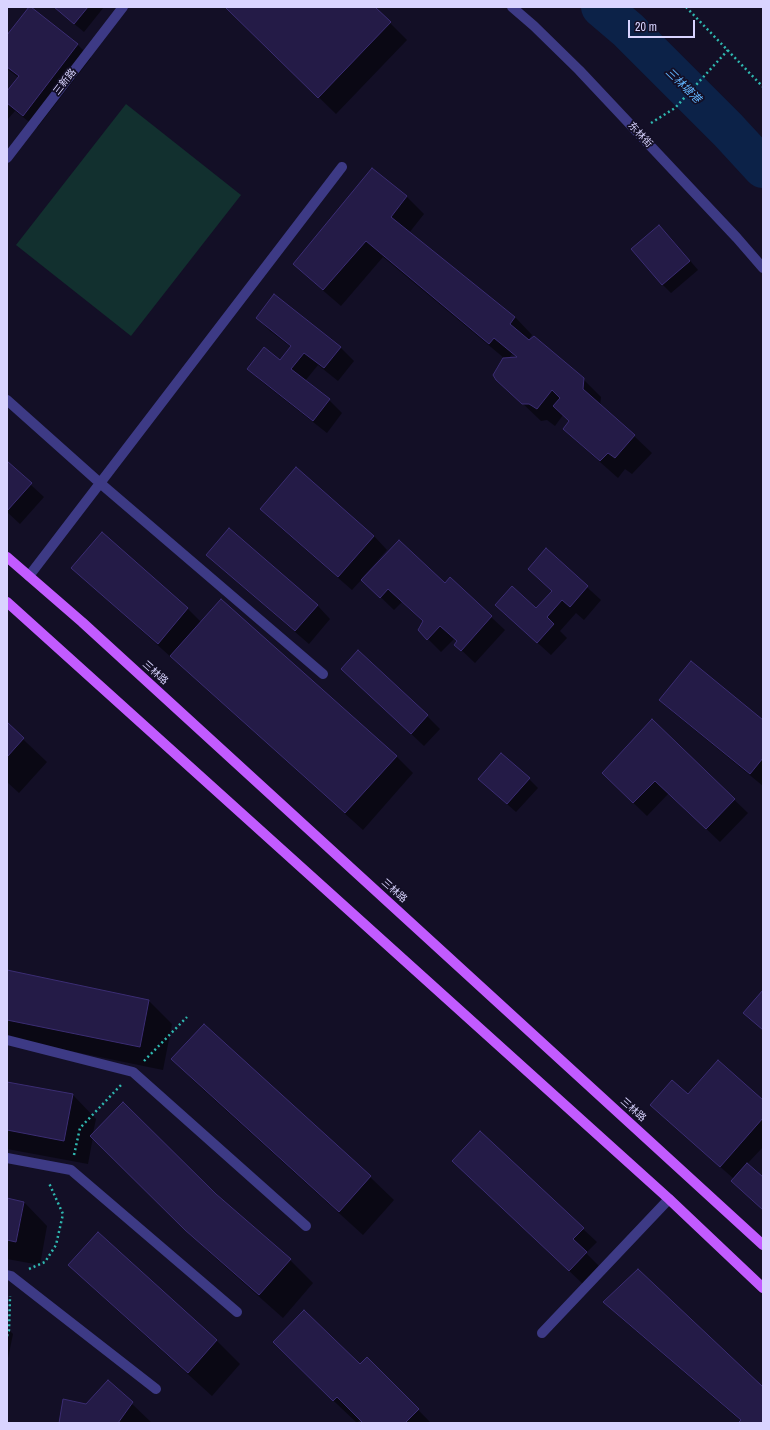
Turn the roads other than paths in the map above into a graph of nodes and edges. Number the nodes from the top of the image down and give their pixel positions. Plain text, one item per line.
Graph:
1 (123, 7) edge
2 (512, 7) edge
3 (7, 158) edge
4 (342, 167) dead end
5 (763, 268) edge
6 (7, 400) edge
7 (100, 483) junction
8 (7, 557) edge
9 (29, 576) junction
10 (7, 602) edge
11 (323, 674) dead end
12 (7, 1040) edge
13 (7, 1158) edge
14 (669, 1199) junction
15 (306, 1226) dead end
16 (763, 1245) edge
17 (7, 1275) edge
18 (763, 1288) edge
19 (236, 1312) dead end
20 (542, 1333) dead end
21 (156, 1389) dead end

1 - 3 street, 三新路
2 - 5 street, 东林街
4 - 7 street
6 - 7 street
7 - 9 street
7 - 11 street
8 - 9 main road, 三林路
9 - 16 main road, 三林路
10 - 14 main road
12 - 15 street
13 - 19 street
14 - 18 main road
14 - 20 street
17 - 21 street

